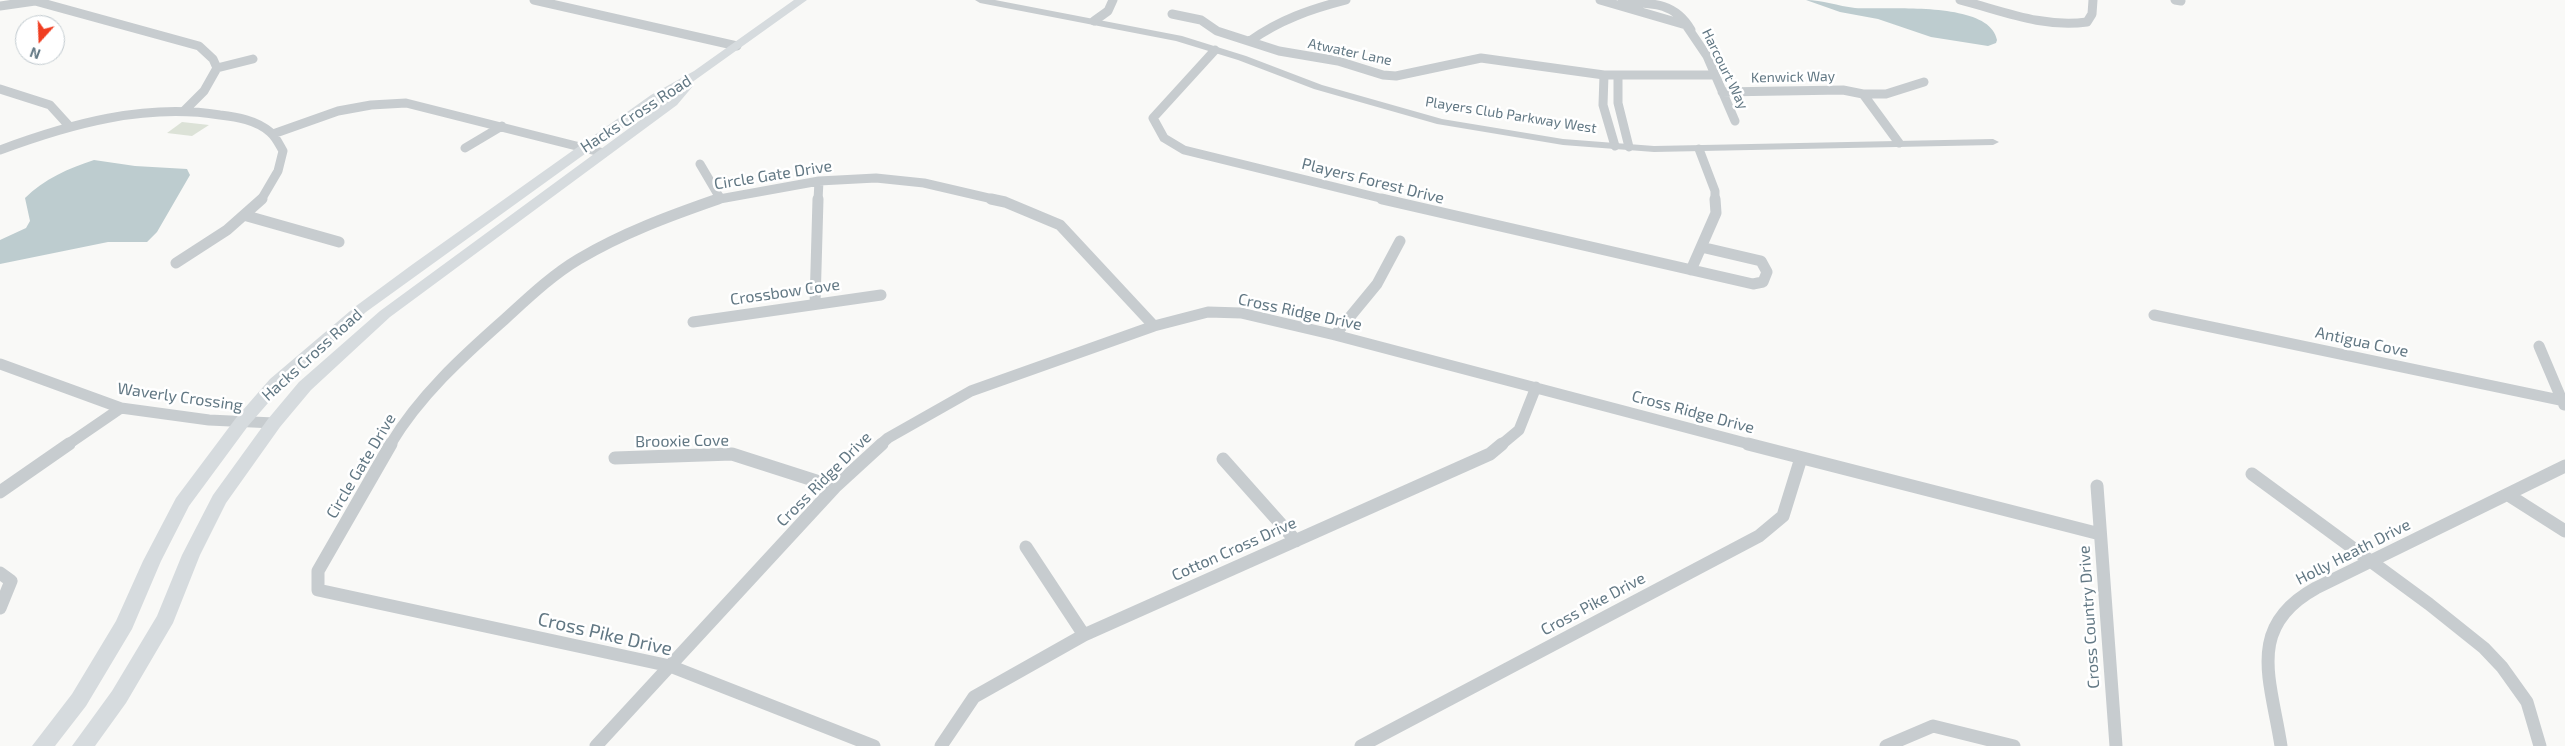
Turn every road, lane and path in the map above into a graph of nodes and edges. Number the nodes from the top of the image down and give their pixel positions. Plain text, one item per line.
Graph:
1 (534, 0) edge
2 (801, 0) edge
3 (1113, 0) edge
4 (1346, 0) edge
5 (1601, 0) edge
6 (1960, 0) edge
7 (2093, 0) edge
8 (994, 1) edge
9 (4, 3) edge
10 (1172, 14) dead end
11 (1094, 22) junction
12 (1691, 30) junction
13 (1250, 41) junction
14 (737, 46) junction
15 (1215, 50) junction
16 (253, 59) dead end
17 (217, 68) junction
18 (698, 74) junction
19 (1604, 75) junction
20 (1618, 75) junction
21 (1715, 75) junction
22 (1924, 82) dead end
23 (0, 89) edge
24 (1722, 92) junction
25 (1863, 94) junction
26 (1602, 98) junction
27 (1617, 99) junction
28 (185, 110) junction
29 (1604, 113) junction
30 (1619, 113) junction
31 (1735, 121) dead end
32 (502, 126) junction
33 (70, 127) junction
34 (273, 134) junction
35 (1993, 142) dead end
36 (1900, 143) junction
37 (1615, 146) junction
38 (1629, 147) junction
39 (465, 148) dead end
40 (584, 148) junction
41 (1698, 149) junction
42 (0, 150) edge
43 (604, 153) junction
44 (700, 164) dead end
45 (818, 181) junction
46 (720, 198) junction
47 (247, 216) junction
48 (1400, 240) dead end
49 (339, 242) dead end
50 (1701, 247) junction
51 (176, 263) dead end
52 (1691, 270) junction
53 (881, 295) dead end
54 (815, 304) junction
55 (2154, 315) dead end
56 (693, 322) dead end
57 (1154, 326) junction
58 (1334, 334) junction
59 (2539, 346) dead end
60 (0, 364) edge
61 (1536, 387) junction
62 (2564, 403) edge
63 (121, 408) junction
64 (242, 422) junction
65 (274, 423) junction
66 (615, 458) dead end
67 (1801, 458) junction
68 (1223, 459) dead end
69 (2565, 466) edge
70 (2252, 474) dead end
71 (2097, 486) dead end
72 (835, 487) junction
73 (0, 492) edge
74 (2510, 496) junction
75 (2565, 531) edge
76 (2100, 534) junction
77 (1296, 541) junction
78 (1026, 547) dead end
79 (2370, 561) junction
80 (0, 573) edge
81 (318, 590) joint
82 (0, 608) edge
83 (1084, 635) junction
84 (670, 666) junction
85 (43, 746) edge
86 (83, 746) edge
87 (596, 746) edge
88 (874, 746) edge
89 (941, 746) edge
90 (1361, 746) edge
91 (1886, 746) edge
92 (2014, 746) edge
93 (2116, 746) edge
94 (2281, 746) edge
95 (2540, 746) edge

1 - 14 street
2 - 14 main road, Hacks Cross Road
3 - 11 street
4 - 13 street
5 - 12 street, Harcourt Way
5 - 12 street, Harcourt Way
6 - 7 street
8 - 11 street, Players Club Parkway West
9 - 17 street
10 - 13 street, Atwater Lane
11 - 15 street, Players Club Parkway West
12 - 21 street, Harcourt Way
13 - 19 street, Atwater Lane
14 - 18 main road, Hacks Cross Road
15 - 37 street, Players Club Parkway West
15 - 52 street, Players Forest Drive
16 - 17 street
17 - 28 street
18 - 40 main road, Hacks Cross Road
18 - 43 main road, Hacks Cross Road
19 - 20 street, Atwater Lane
19 - 26 street
20 - 21 street
20 - 27 street
21 - 24 street, Harcourt Way
22 - 25 street, Kenwick Way
23 - 33 street
24 - 25 street, Kenwick Way
24 - 31 street, Harcourt Way
25 - 36 street
26 - 27 street
26 - 29 street
27 - 30 street
28 - 33 street
28 - 34 street
29 - 30 street
29 - 37 street
30 - 38 street
32 - 34 street
32 - 39 street
32 - 40 street
33 - 42 street
34 - 47 street
35 - 36 street, Players Club Parkway West
36 - 41 street, Players Club Parkway West
37 - 38 street, Players Club Parkway West
38 - 41 street, Players Club Parkway West
40 - 43 street
40 - 64 main road, Hacks Cross Road
41 - 50 street
43 - 65 main road, Hacks Cross Road
44 - 46 street
45 - 46 street, Circle Gate Drive
45 - 54 street
45 - 57 street, Circle Gate Drive
46 - 81 street, Circle Gate Drive
47 - 49 street
47 - 51 street
48 - 58 street
50 - 52 street
50 - 52 street, Players Forest Drive
53 - 54 street, Crossbow Cove
54 - 56 street, Crossbow Cove
55 - 62 street, Antigua Cove
57 - 58 street, Cross Ridge Drive
57 - 72 street, Cross Ridge Drive
58 - 61 street, Cross Ridge Drive
59 - 62 street
60 - 63 street, Waverly Crossing
61 - 67 street, Cross Ridge Drive
61 - 77 street, Cotton Cross Drive
63 - 64 street, Waverly Crossing
63 - 73 street
64 - 65 street, Waverly Crossing
64 - 85 main road, Hacks Cross Road
65 - 86 main road, Hacks Cross Road
66 - 72 street, Brooxie Cove
67 - 76 street, Cross Ridge Drive
67 - 90 street, Cross Pike Drive
68 - 77 street
69 - 74 street, Holly Heath Drive
70 - 79 street
71 - 76 street, Cross Country Drive
72 - 84 street, Cross Ridge Drive
74 - 75 street
74 - 79 street, Holly Heath Drive
76 - 93 street, Cross Country Drive
77 - 83 street, Cotton Cross Drive
78 - 83 street
79 - 94 street, Holly Heath Drive
79 - 95 street
80 - 82 street
81 - 84 street, Cross Pike Drive
83 - 89 street, Cotton Cross Drive
84 - 87 street, Cross Ridge Drive
84 - 88 street, Cross Pike Drive
91 - 92 street

